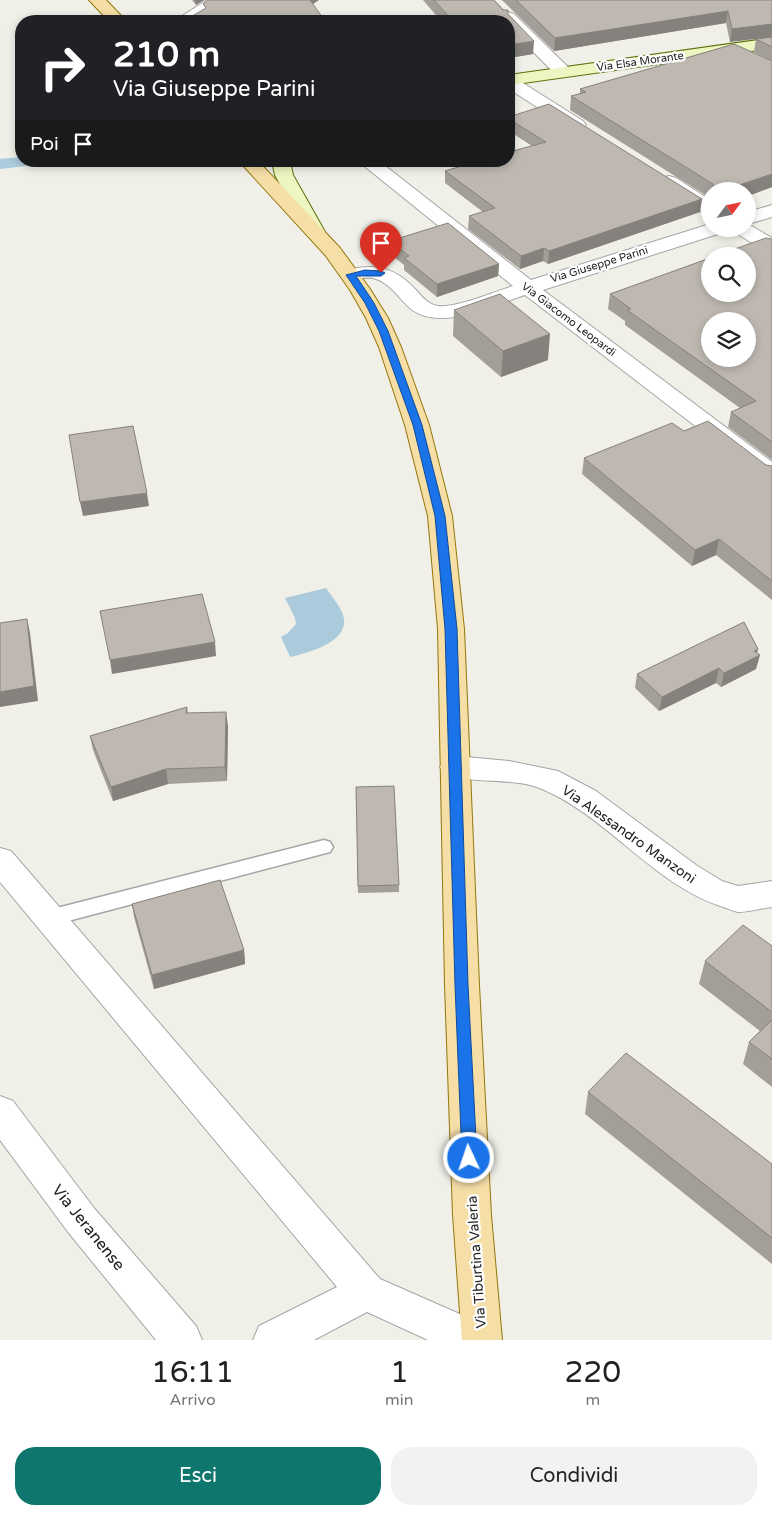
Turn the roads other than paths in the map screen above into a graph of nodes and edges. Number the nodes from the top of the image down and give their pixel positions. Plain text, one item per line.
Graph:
1 (97, 0) edge
2 (217, 0) edge
3 (497, 6) edge
4 (112, 15) edge
5 (193, 15) edge
6 (506, 15) edge
7 (515, 24) edge
8 (772, 43) edge
9 (732, 48) junction
10 (756, 61) edge
11 (563, 72) junction
12 (515, 80) edge
13 (515, 85) edge
14 (593, 134) edge
15 (254, 167) edge
16 (282, 167) edge
17 (375, 167) edge
18 (651, 171) edge
19 (701, 202) edge
20 (772, 211) edge
21 (756, 216) edge
22 (315, 232) junction
23 (701, 233) edge
24 (756, 237) edge
25 (772, 247) edge
26 (350, 275) junction
27 (526, 287) junction
28 (772, 474) edge
29 (455, 767) junction
30 (324, 847) dead end
31 (0, 860) edge
32 (772, 894) edge
33 (49, 918) junction
34 (0, 1112) edge
35 (366, 1292) junction
36 (182, 1340) edge
37 (273, 1340) edge
38 (473, 1340) edge
39 (482, 1340) edge

1 - 4 main road
2 - 5 street
3 - 6 street
7 - 11 street
8 - 9 street, Via Elsa Morante
9 - 10 street
9 - 11 street, Via Elsa Morante
11 - 12 street, Via Elsa Morante
13 - 14 street
15 - 22 main road, Via Tiburtina Valeria
16 - 22 street
17 - 27 street, Via Giacomo Leopardi
18 - 19 street
20 - 21 street
22 - 26 main road, Via Tiburtina Valeria
23 - 27 street, Via Giuseppe Parini
24 - 25 street
26 - 27 street, Via Giuseppe Parini
26 - 29 main road, Via Tiburtina Valeria
27 - 28 street, Via Giacomo Leopardi
29 - 32 street, Via Alessandro Manzoni
29 - 39 main road, Via Tiburtina Valeria
30 - 33 lane
31 - 33 street
33 - 35 street
34 - 36 street, Via Jeranense
35 - 37 street
35 - 38 street

